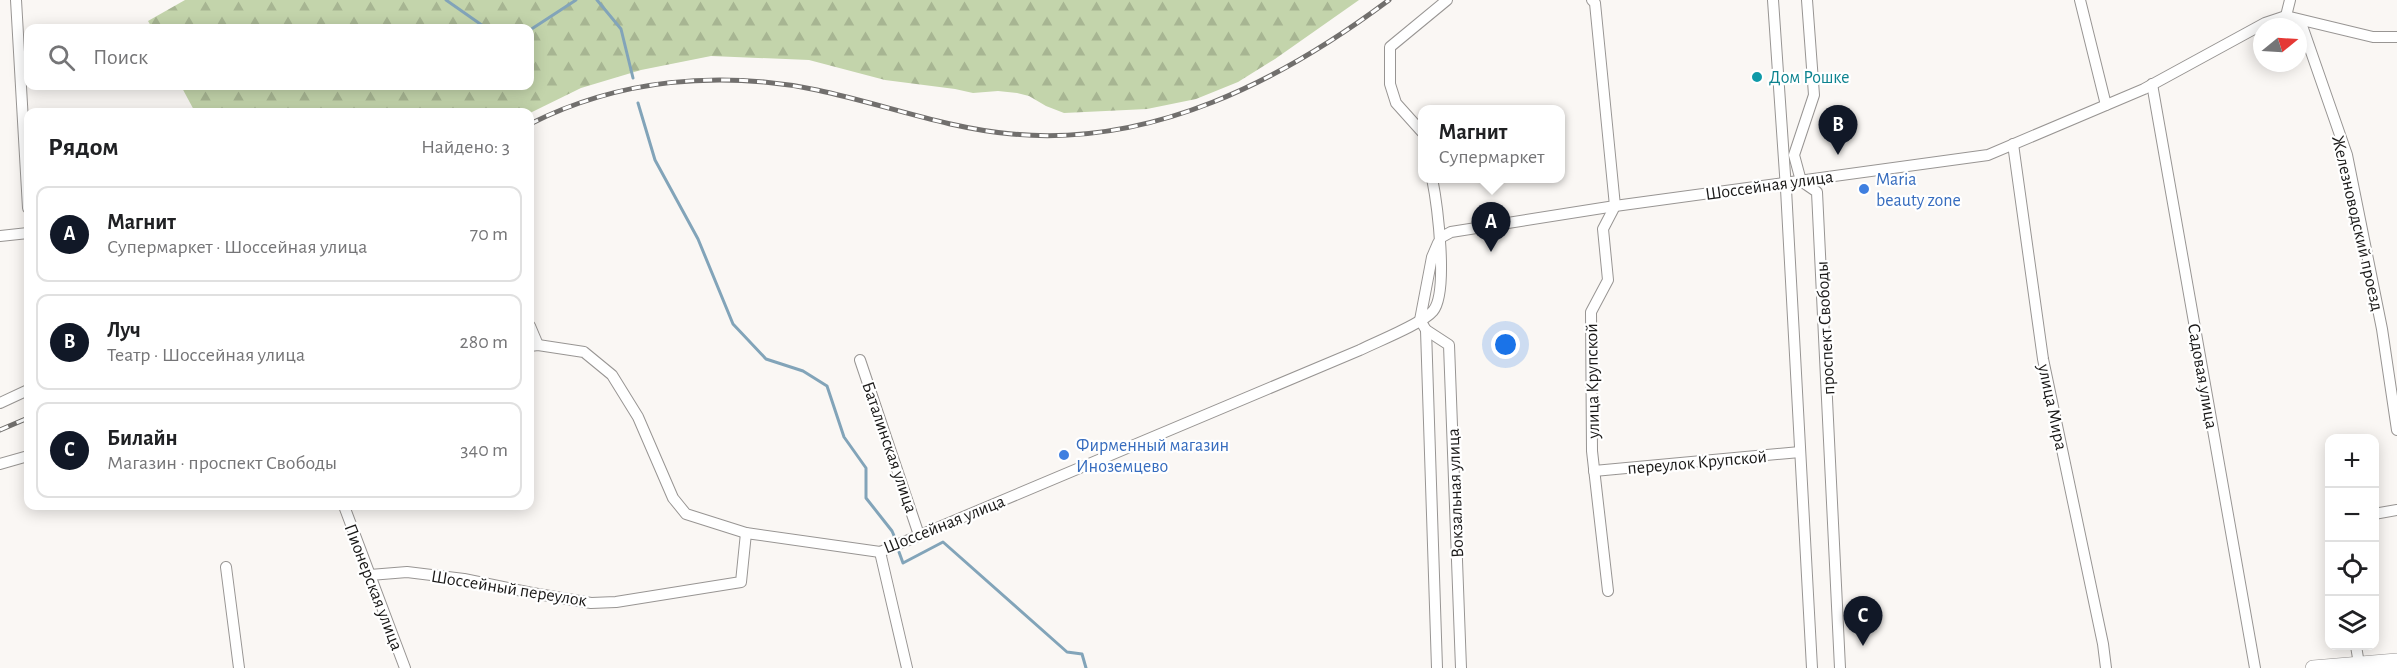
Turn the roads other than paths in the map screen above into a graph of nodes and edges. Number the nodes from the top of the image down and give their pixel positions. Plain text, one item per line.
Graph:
1 (16, 0) edge
2 (1447, 0) edge
3 (1592, 0) edge
4 (1773, 0) edge
5 (1807, 0) edge
6 (2080, 0) edge
7 (2290, 0) edge
8 (2286, 16) junction
9 (2293, 18) edge
10 (2307, 22) edge
11 (2397, 36) edge
12 (2307, 40) edge
13 (2152, 84) junction
14 (2106, 105) junction
15 (1418, 128) edge
16 (24, 139) edge
17 (2013, 144) junction
18 (1801, 181) junction
19 (1433, 183) edge
20 (1785, 183) junction
21 (1615, 206) junction
22 (24, 233) edge
23 (0, 236) edge
24 (1440, 238) junction
25 (1423, 325) junction
26 (534, 345) edge
27 (860, 360) dead end
28 (24, 392) edge
29 (0, 403) edge
30 (2397, 430) edge
31 (1800, 452) junction
32 (24, 457) edge
33 (0, 465) edge
34 (1594, 471) junction
35 (346, 510) edge
36 (2397, 510) edge
37 (2379, 513) edge
38 (746, 533) junction
39 (919, 535) junction
40 (879, 552) junction
41 (226, 567) dead end
42 (370, 575) junction
43 (1608, 591) dead end
44 (2357, 650) edge
45 (2397, 661) edge
46 (2359, 664) junction
47 (239, 668) edge
48 (405, 668) edge
49 (907, 668) edge
50 (1437, 668) edge
51 (1461, 668) edge
52 (1812, 668) edge
53 (1840, 668) edge
54 (2106, 668) edge
55 (2255, 668) edge
56 (2313, 668) edge

1 - 16 street
2 - 15 street
3 - 21 street, улица Крупской
4 - 20 street, проспект Свободы
5 - 18 street, проспект Свободы
6 - 14 street
7 - 8 street
8 - 9 street
8 - 13 street, Шоссейная улица
10 - 11 street
12 - 30 street, Железноводский проезд
13 - 14 street, Шоссейная улица
13 - 55 street, Садовая улица
14 - 17 street, Шоссейная улица
17 - 18 street, Шоссейная улица
17 - 54 street, улица Мира
18 - 20 street, Шоссейная улица
18 - 53 street, проспект Свободы
19 - 24 street
20 - 21 street, Шоссейная улица
20 - 31 street, проспект Свободы
21 - 24 street, Шоссейная улица
21 - 34 street, улица Крупской
22 - 23 street
24 - 25 street
25 - 39 street, Шоссейная улица
25 - 50 street, Вокзальная улица
25 - 51 street, Вокзальная улица
26 - 38 street, Шоссейная улица
27 - 39 street, Баталинская улица
28 - 29 street
31 - 34 street, переулок Крупской
31 - 52 street, проспект Свободы
32 - 33 street
34 - 43 street, улица Крупской
35 - 42 street, Пионерская улица
36 - 37 street
38 - 40 street, Шоссейная улица
38 - 42 street, Шоссейный переулок
39 - 40 street, Шоссейная улица
40 - 49 street
41 - 47 street
42 - 48 street, Пионерская улица
44 - 46 street
45 - 46 main road
46 - 56 main road

